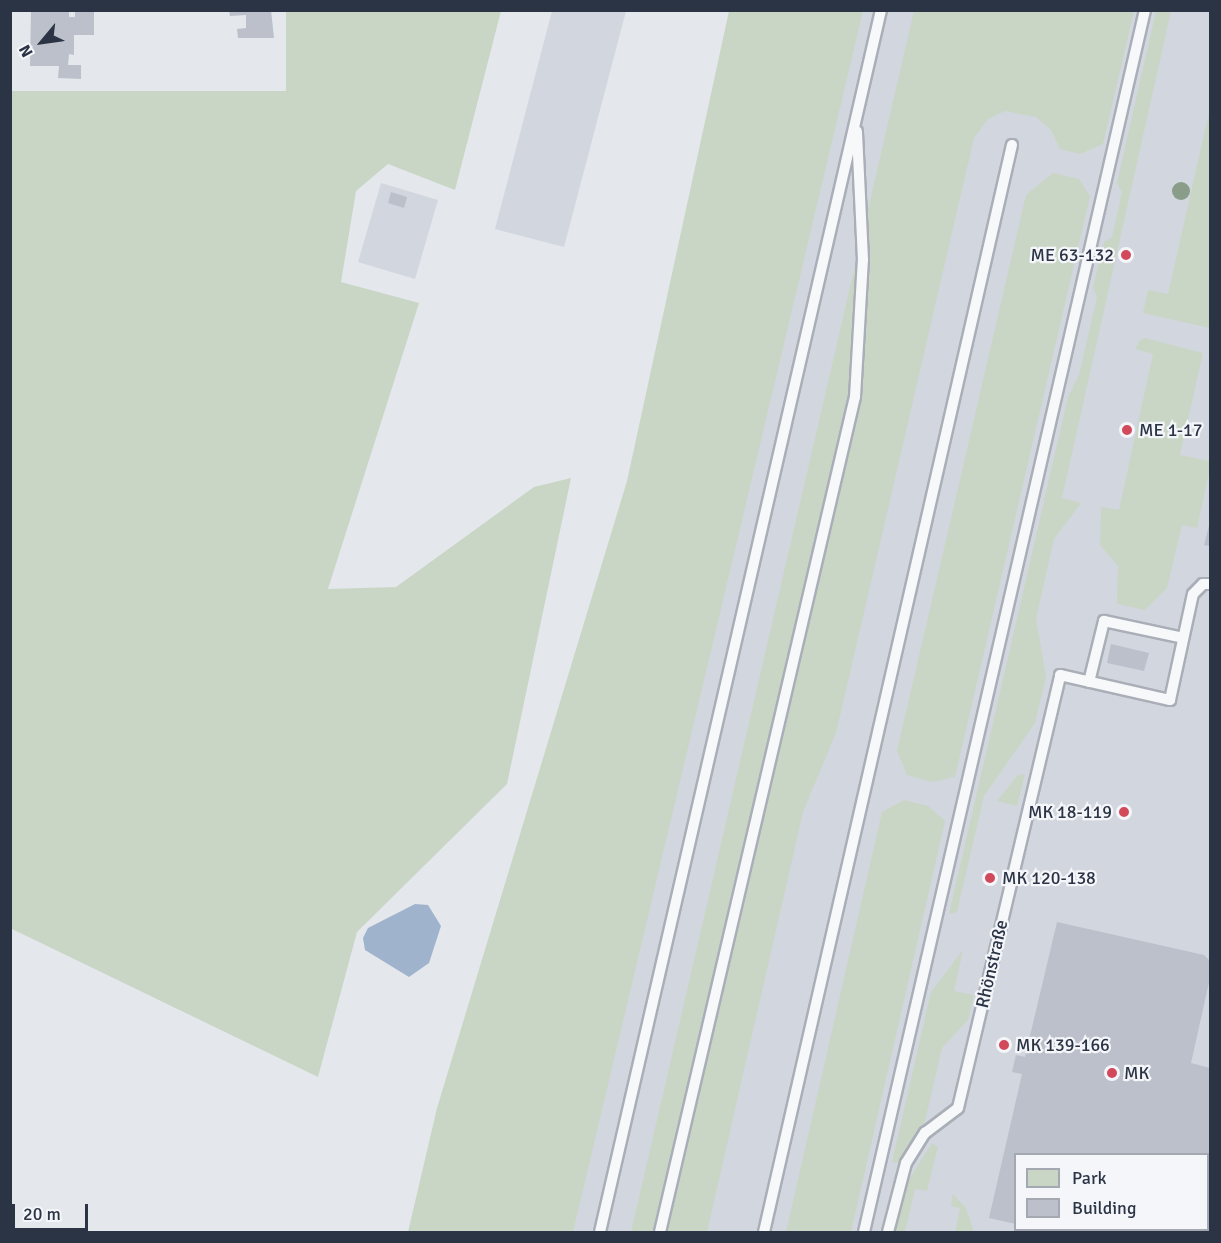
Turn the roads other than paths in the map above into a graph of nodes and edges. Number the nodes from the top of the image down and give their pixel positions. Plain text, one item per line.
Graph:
1 (881, 10) edge
2 (1145, 10) edge
3 (856, 117) junction
4 (1012, 145) dead end
5 (1210, 584) edge
6 (1184, 638) junction
7 (1089, 682) junction
8 (600, 1233) edge
9 (660, 1233) edge
10 (764, 1233) edge
11 (864, 1233) edge
12 (888, 1233) edge

1 - 3 lane
2 - 11 lane
3 - 8 lane
3 - 9 lane
4 - 10 lane
5 - 6 lane
6 - 7 lane
6 - 7 lane
7 - 12 lane, Rhönstraße

